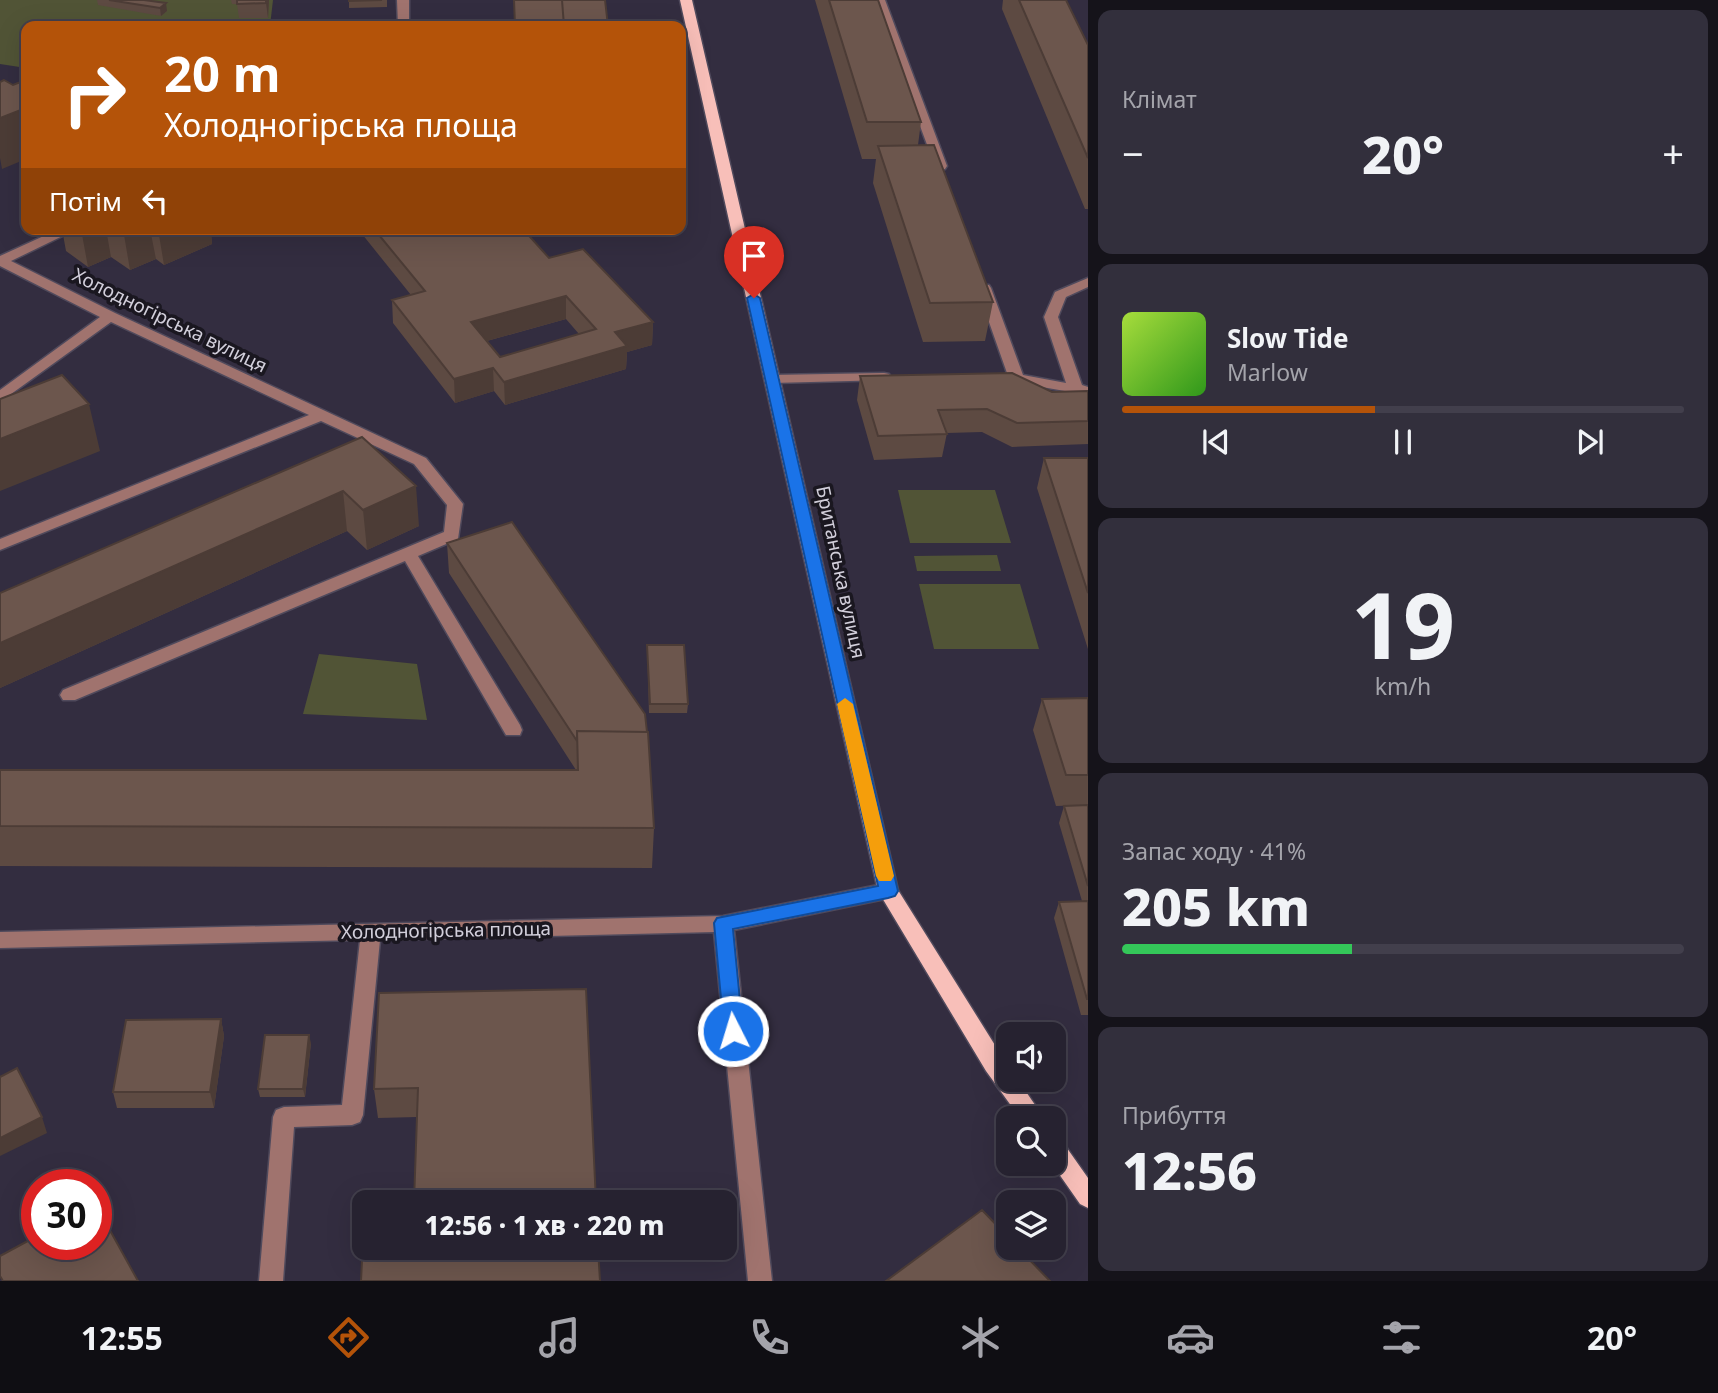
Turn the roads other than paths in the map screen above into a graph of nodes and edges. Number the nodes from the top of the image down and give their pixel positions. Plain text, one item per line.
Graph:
1 (403, 0) edge
2 (686, 0) edge
3 (879, 0) edge
4 (404, 21) edge
5 (947, 183) edge
6 (57, 235) edge
7 (1, 261) edge
8 (979, 274) edge
9 (1088, 282) edge
10 (110, 316) junction
11 (897, 377) edge
12 (990, 377) edge
13 (1016, 377) junction
14 (772, 379) junction
15 (1082, 390) edge
16 (0, 397) edge
17 (322, 415) junction
18 (0, 545) edge
19 (408, 553) junction
20 (69, 695) dead end
21 (513, 730) dead end
22 (888, 891) junction
23 (723, 923) junction
24 (371, 932) junction
25 (0, 940) edge
26 (1024, 1106) edge
27 (1066, 1165) edge
28 (1088, 1196) edge
29 (271, 1281) edge
30 (760, 1281) edge

1 - 4 street
2 - 14 main road, Британська вулиця
3 - 5 street
6 - 7 street
7 - 10 street, Холодногірська вулиця
8 - 13 street
9 - 15 street
10 - 16 street
10 - 17 street, Холодногірська вулиця
11 - 14 street
12 - 13 street
13 - 15 street
14 - 22 main road, Британська вулиця
17 - 18 street
17 - 19 street, Холодногірська вулиця
19 - 20 street
19 - 21 street
22 - 23 street, Холодногірська площа
22 - 26 main road, Британська вулиця
23 - 24 street, Холодногірська площа
23 - 30 street
24 - 25 street, Холодногірська площа
24 - 29 street
27 - 28 main road

